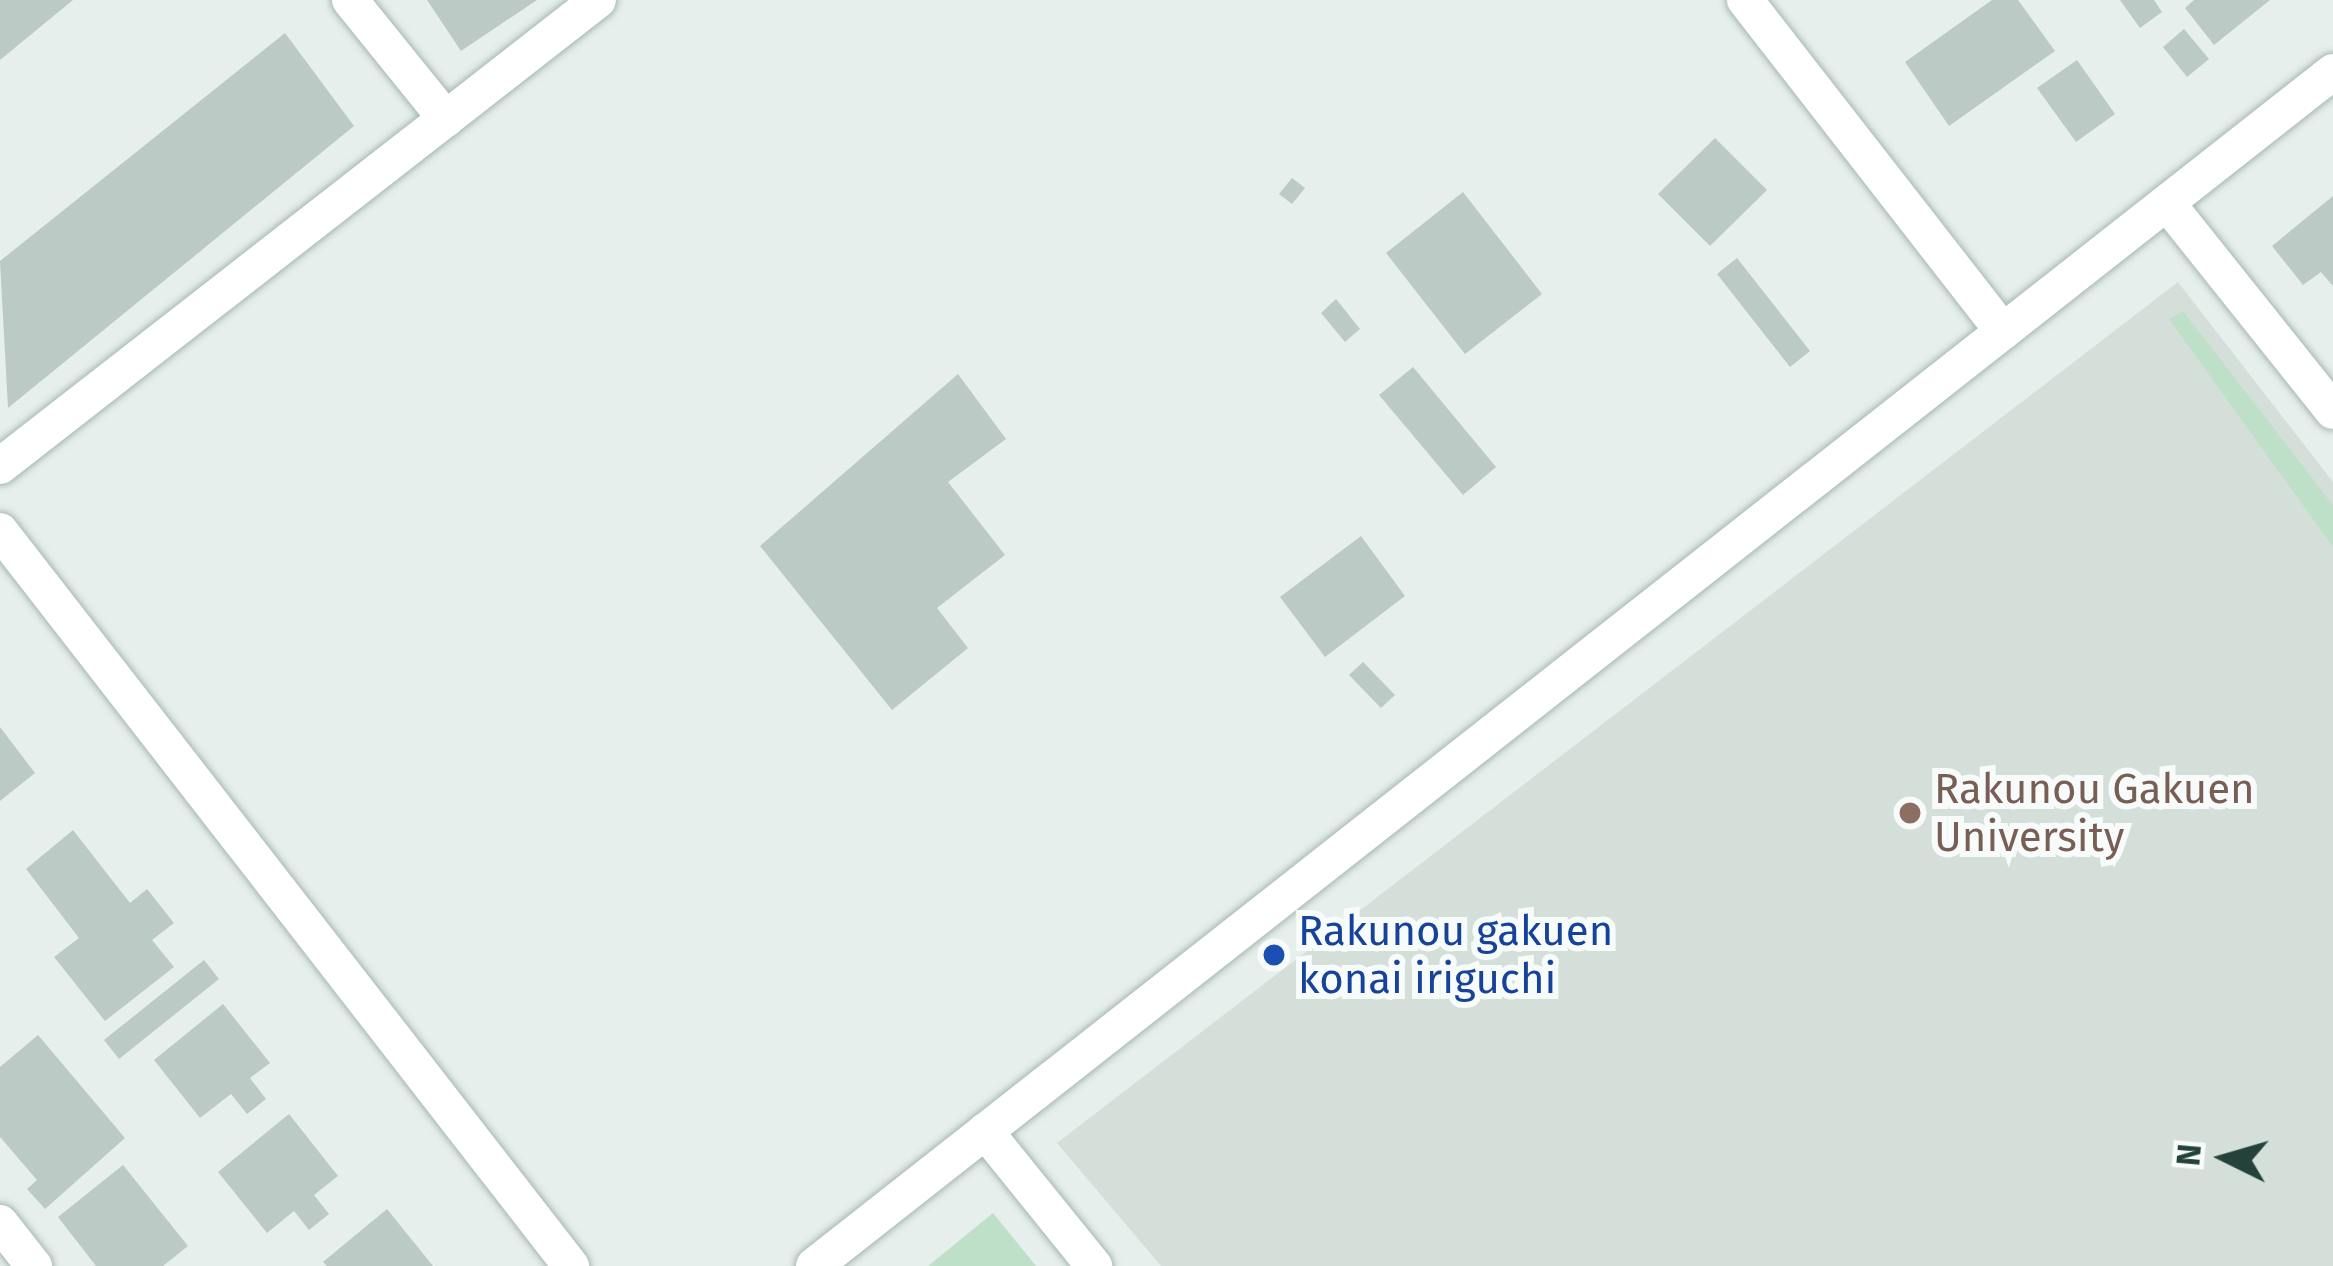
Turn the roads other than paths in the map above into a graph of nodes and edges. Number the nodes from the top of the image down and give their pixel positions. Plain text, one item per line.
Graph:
1 (350, 0) edge
2 (598, 0) edge
3 (1745, 0) edge
4 (2333, 73) edge
5 (446, 118) junction
6 (2167, 203) junction
7 (2003, 332) junction
8 (2333, 411) edge
9 (0, 466) edge
10 (0, 531) edge
11 (985, 1131) junction
12 (0, 1223) edge
13 (34, 1266) edge
14 (571, 1266) edge
15 (814, 1266) edge
16 (1094, 1266) edge

1 - 5 street
2 - 5 street
3 - 7 street
4 - 6 street
5 - 9 street
6 - 7 street
6 - 8 street
7 - 11 street
10 - 14 street
11 - 15 street
11 - 16 street
12 - 13 street

